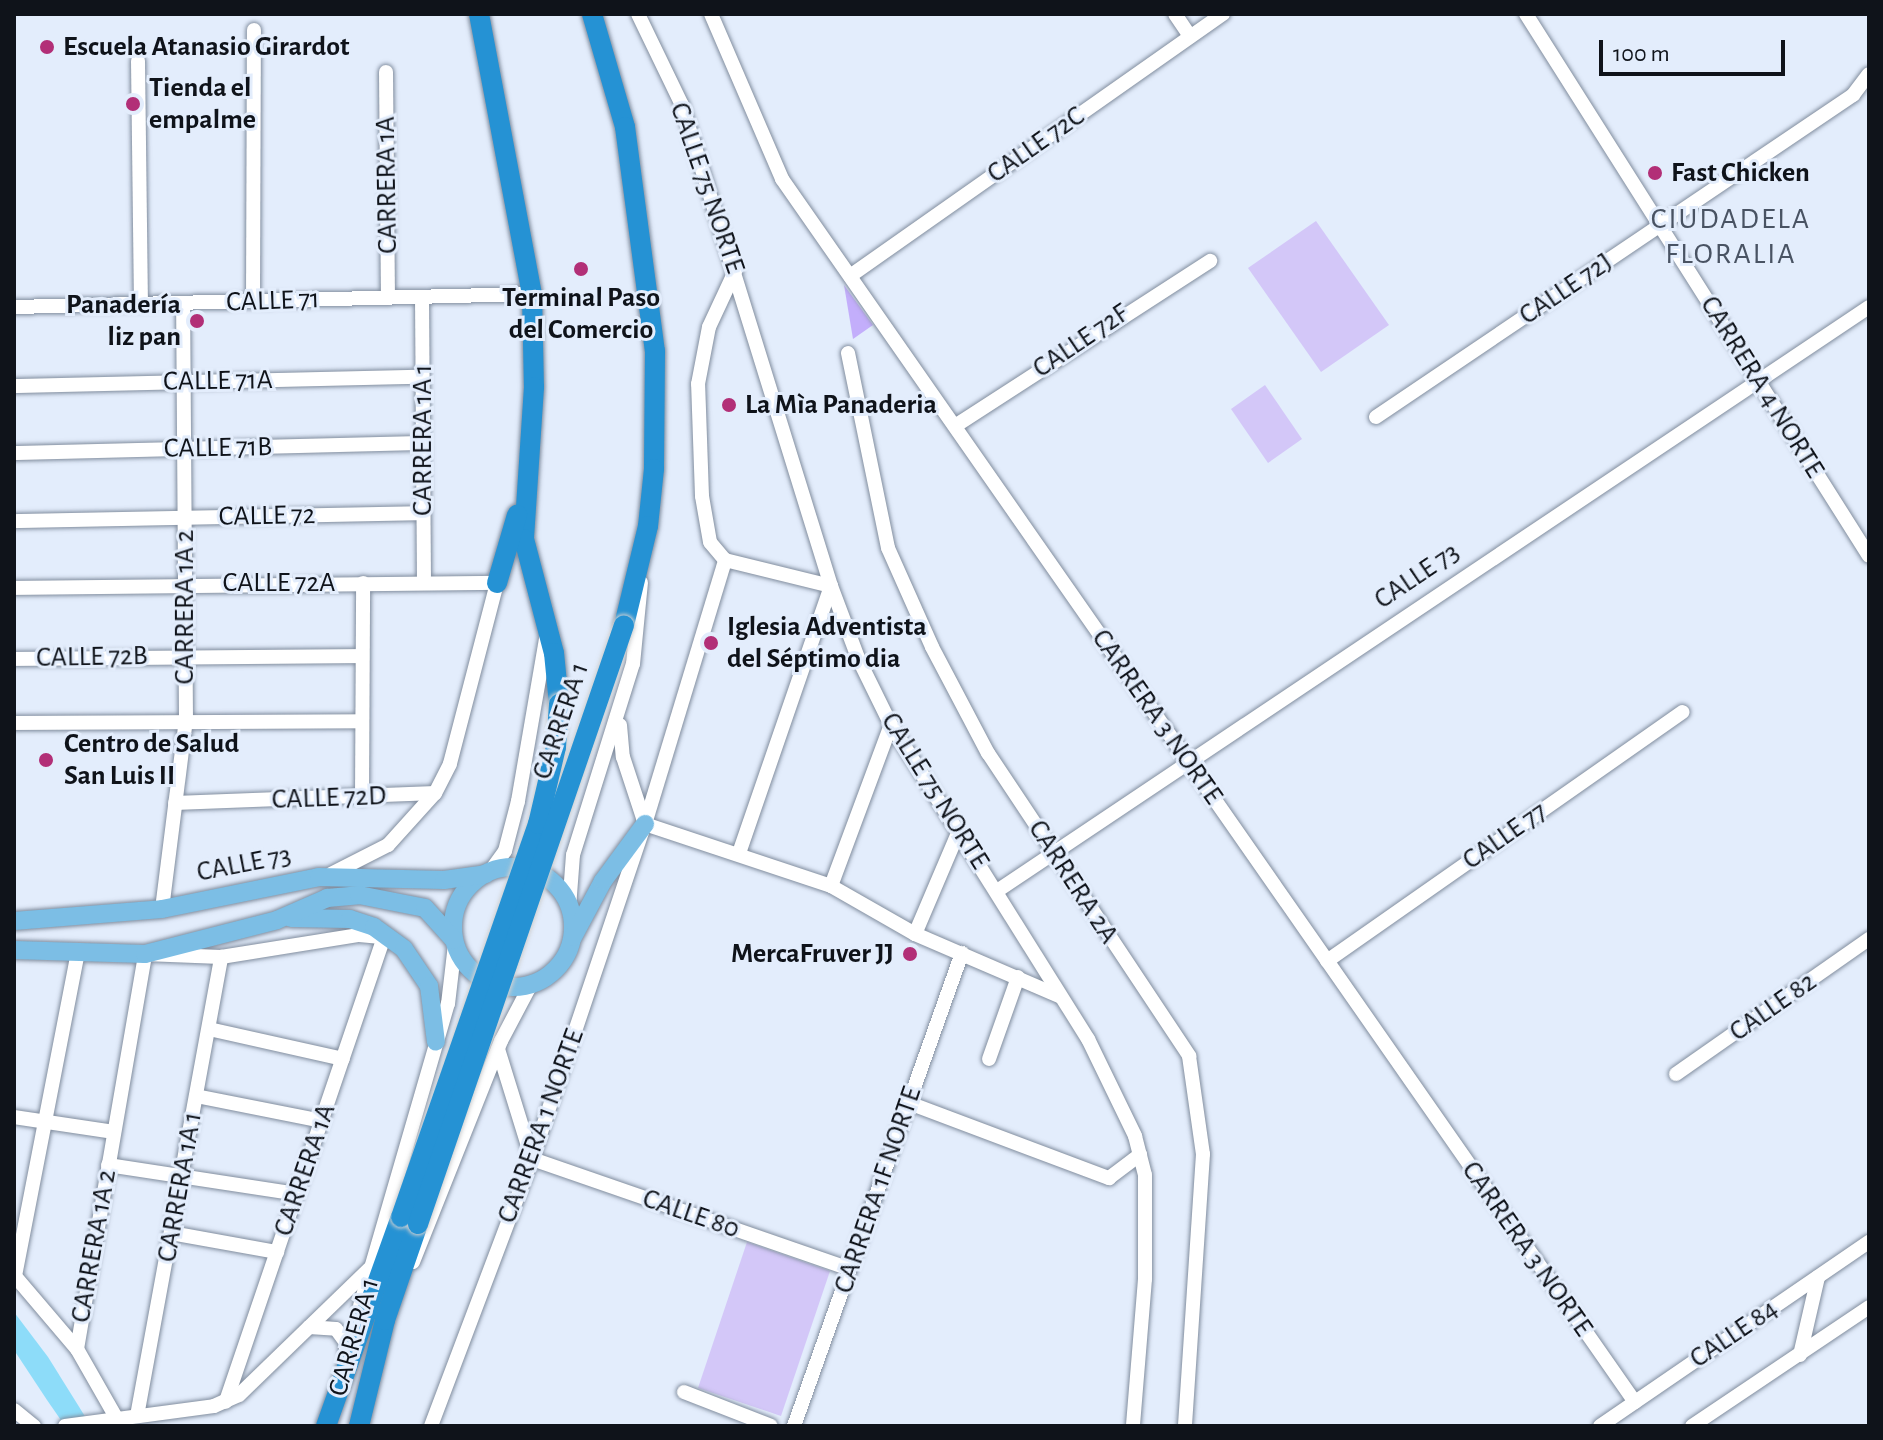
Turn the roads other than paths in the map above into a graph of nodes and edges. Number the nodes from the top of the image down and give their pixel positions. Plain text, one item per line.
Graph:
1 (479, 14) edge
2 (592, 14) edge
3 (638, 14) edge
4 (1175, 14) edge
5 (1223, 14) edge
6 (1526, 14) edge
7 (712, 15) edge
8 (254, 30) dead end
9 (1190, 36) junction
10 (138, 61) dead end
11 (386, 72) dead end
12 (1869, 74) edge
13 (1660, 225) junction
14 (1210, 261) dead end
15 (736, 269) junction
16 (850, 276) junction
17 (532, 294) junction
18 (422, 297) junction
19 (388, 298) junction
20 (253, 301) junction
21 (183, 303) junction
22 (141, 304) junction
23 (14, 307) edge
24 (1869, 307) edge
25 (848, 353) dead end
26 (422, 377) junction
27 (1758, 381) junction
28 (183, 382) junction
29 (14, 386) edge
30 (1376, 417) dead end
31 (955, 426) junction
32 (423, 443) junction
33 (184, 449) junction
34 (14, 453) edge
35 (523, 496) junction
36 (423, 513) junction
37 (184, 518) junction
38 (14, 521) edge
39 (1869, 556) edge
40 (725, 560) junction
41 (642, 562) junction
42 (185, 583) junction
43 (363, 583) junction
44 (424, 583) junction
45 (497, 583) junction
46 (831, 586) junction
47 (14, 588) edge
48 (548, 627) junction
49 (186, 655) junction
50 (362, 656) junction
51 (14, 659) edge
52 (1683, 712) dead end
53 (619, 717) junction
54 (186, 719) junction
55 (362, 721) junction
56 (14, 723) edge
57 (891, 725) junction
58 (1189, 762) junction
59 (435, 793) junction
60 (362, 798) junction
61 (175, 803) junction
62 (645, 824) junction
63 (958, 833) junction
64 (1054, 852) junction
65 (739, 853) junction
66 (488, 873) junction
67 (319, 877) junction
68 (831, 886) junction
69 (997, 891) junction
70 (569, 908) junction
71 (162, 909) junction
72 (277, 920) junction
73 (14, 921) edge
74 (915, 934) junction
75 (384, 937) junction
76 (1869, 939) edge
77 (455, 942) junction
78 (570, 943) junction
79 (14, 950) edge
80 (962, 953) junction
81 (145, 954) junction
82 (77, 956) junction
83 (221, 957) junction
84 (1327, 961) junction
85 (1018, 977) junction
86 (531, 984) junction
87 (1059, 996) junction
88 (209, 1029) junction
89 (436, 1042) junction
90 (498, 1049) junction
91 (343, 1059) junction
92 (989, 1059) dead end
93 (1676, 1074) dead end
94 (196, 1096) junction
95 (909, 1103) junction
96 (14, 1117) edge
97 (322, 1121) junction
98 (45, 1122) junction
99 (114, 1132) junction
100 (1140, 1155) junction
101 (532, 1159) junction
102 (108, 1165) junction
103 (182, 1177) junction
104 (297, 1194) junction
105 (409, 1221) junction
106 (171, 1233) junction
107 (1869, 1242) edge
108 (277, 1252) junction
109 (370, 1267) junction
110 (850, 1269) junction
111 (14, 1276) edge
112 (1818, 1277) junction
113 (1869, 1307) edge
114 (385, 1320) junction
115 (308, 1327) junction
116 (77, 1349) junction
117 (1800, 1355) junction
118 (346, 1360) junction
119 (684, 1392) dead end
120 (226, 1402) junction
121 (1635, 1402) junction
122 (14, 1410) edge
123 (137, 1416) junction
124 (117, 1419) junction
125 (34, 1426) edge
126 (65, 1426) edge
127 (326, 1426) edge
128 (359, 1426) edge
129 (431, 1426) edge
130 (771, 1426) edge
131 (794, 1426) edge
132 (1133, 1426) edge
133 (1185, 1426) edge
134 (1600, 1426) edge
135 (1692, 1426) edge

1 - 17 highway, CARRERA 1
2 - 41 highway, CARRERA 1
3 - 15 street, CALLE 75 NORTE
4 - 9 street
5 - 9 street, CALLE 72C
6 - 13 street, CARRERA 4 NORTE
7 - 16 street, CARRERA 3 NORTE
8 - 20 street
9 - 16 street, CALLE 72C
10 - 22 street
11 - 19 street, CARRERA 1A
12 - 13 street, CALLE 72J
13 - 27 street, CARRERA 4 NORTE
13 - 30 street, CALLE 72J
14 - 31 street, CALLE 72F
15 - 40 street
15 - 46 street, CALLE 75 NORTE
16 - 31 street, CARRERA 3 NORTE
17 - 18 street, CALLE 71
17 - 35 highway, CARRERA 1
18 - 19 street, CALLE 71
18 - 26 street, CARRERA 1A 1
19 - 20 street, CALLE 71
20 - 21 street, CALLE 71
21 - 22 street, CALLE 71
21 - 28 street, CARRERA 1A 2
22 - 23 street, CALLE 71
24 - 27 street, CALLE 73
25 - 64 street, CARRERA 2A
26 - 28 street, CALLE 71A
26 - 32 street, CARRERA 1A 1
27 - 39 street, CARRERA 4 NORTE
27 - 58 street, CALLE 73
28 - 29 street, CALLE 71A
28 - 33 street, CARRERA 1A 2
31 - 58 street, CARRERA 3 NORTE
32 - 33 street, CALLE 71B
32 - 36 street, CARRERA 1A 1
33 - 34 street, CALLE 71B
33 - 37 street, CARRERA 1A 2
35 - 45 highway
35 - 48 highway, CARRERA 1
36 - 37 street, CALLE 72
36 - 44 street, CARRERA 1A 1
37 - 38 street, CALLE 72
37 - 42 street, CARRERA 1A 2
40 - 46 street
40 - 62 street, CARRERA 1 NORTE
41 - 53 street
41 - 105 highway, CARRERA 1, bridge
42 - 43 street, CALLE 72A
42 - 47 street, CALLE 72A
42 - 49 street, CARRERA 1A 2
43 - 44 street, CALLE 72A
43 - 50 street
44 - 45 street, CALLE 72A
45 - 59 street
46 - 57 street, CALLE 75 NORTE
46 - 65 street
48 - 66 street
48 - 105 highway, CARRERA 1, bridge
49 - 50 street, CALLE 72B
49 - 51 street, CALLE 72B
49 - 54 street, CARRERA 1A 2
50 - 55 street
52 - 84 street, CALLE 77
53 - 62 street
53 - 70 street
54 - 55 street
54 - 56 street
54 - 61 street, CARRERA 1A 2
55 - 60 street
57 - 63 street, CALLE 75 NORTE
57 - 68 street
58 - 64 street, CALLE 73
58 - 84 street, CARRERA 3 NORTE
59 - 60 street, CALLE 72D
59 - 67 street
60 - 61 street, CALLE 72D
61 - 71 street, CARRERA 1A 2
62 - 65 street
62 - 78 main road
62 - 101 street, CARRERA 1 NORTE
63 - 69 street, CALLE 75 NORTE
63 - 74 street
64 - 69 street, CALLE 73
64 - 133 street, CARRERA 2A
65 - 68 street
66 - 67 main road, CALLE 73
66 - 70 main road
66 - 77 main road
67 - 71 main road, CALLE 73
68 - 74 street
69 - 87 street, CALLE 75 NORTE
70 - 78 main road
71 - 73 main road, CALLE 73
72 - 75 main road
72 - 77 main road, CALLE 73
72 - 81 main road, CALLE 73
74 - 80 street
75 - 83 street
75 - 89 main road
75 - 91 street, CARRERA 1A
76 - 93 street, CALLE 82
77 - 86 main road
77 - 89 street
78 - 86 main road
79 - 82 main road, CALLE 73
80 - 85 street
80 - 95 street, CARRERA 1F NORTE
81 - 82 main road, CALLE 73
81 - 83 street
81 - 99 street, CARRERA 1A 2
82 - 98 street
83 - 88 street, CARRERA 1A 1
84 - 121 street, CARRERA 3 NORTE
85 - 87 street
85 - 92 street
86 - 90 street
87 - 100 street, CALLE 75 NORTE
88 - 91 street
88 - 94 street, CARRERA 1A 1
89 - 109 street
90 - 101 street
90 - 114 street
91 - 97 street, CARRERA 1A
94 - 97 street
94 - 103 street, CARRERA 1A 1
95 - 100 street
95 - 110 street, CARRERA 1F NORTE
96 - 98 street
97 - 104 street, CARRERA 1A
98 - 99 street
98 - 111 street
99 - 102 street, CARRERA 1A 2
100 - 132 street, CALLE 75 NORTE
101 - 110 street, CALLE 80
101 - 129 street, CARRERA 1 NORTE
102 - 103 street
102 - 116 street, CARRERA 1A 2
103 - 104 street
103 - 106 street, CARRERA 1A 1
104 - 108 street, CARRERA 1A
105 - 114 highway, CARRERA 1
105 - 118 highway, CARRERA 1
106 - 108 street
106 - 123 street, CARRERA 1A 1
107 - 112 street, CALLE 84
108 - 120 street, CARRERA 1A
109 - 115 street
109 - 118 street
110 - 131 street, CARRERA 1F NORTE
111 - 116 street
112 - 117 street
112 - 121 street, CALLE 84
113 - 117 street, CALLE 84
114 - 128 highway, CARRERA 1
115 - 118 street
115 - 120 street
116 - 124 street
117 - 135 street, CALLE 84
118 - 127 highway, CARRERA 1
119 - 130 street
120 - 123 street
121 - 134 street, CALLE 84
122 - 125 street
123 - 124 street
124 - 126 street

